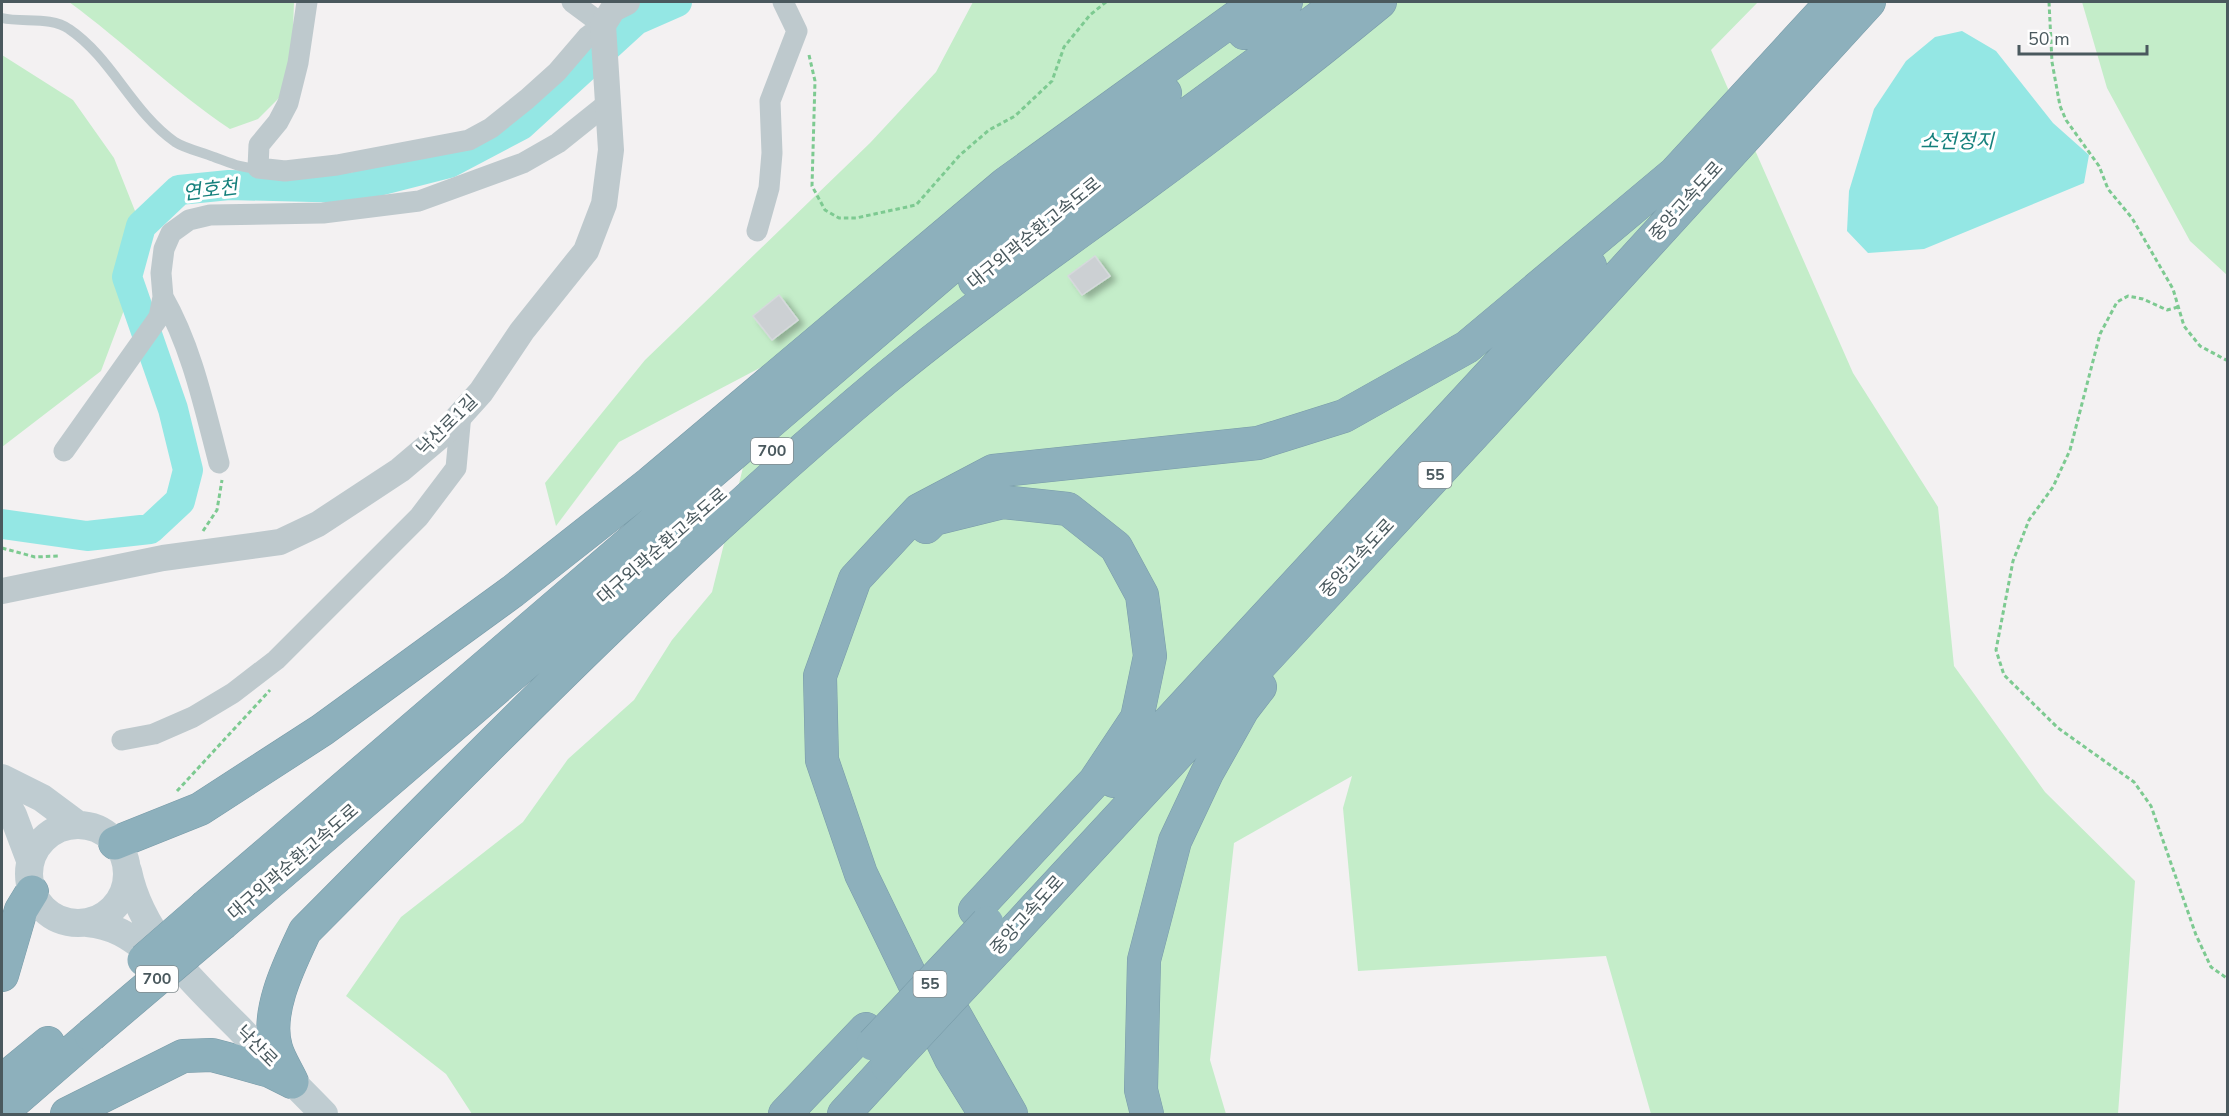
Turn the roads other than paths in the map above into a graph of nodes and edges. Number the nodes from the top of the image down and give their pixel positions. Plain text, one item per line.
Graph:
1 (307, 2) edge
2 (572, 2) edge
3 (627, 2) edge
4 (783, 2) edge
5 (1257, 2) edge
6 (1286, 2) edge
7 (1340, 2) edge
8 (1380, 2) edge
9 (1832, 2) edge
10 (1869, 2) edge
11 (2, 18) edge
12 (603, 26) junction
13 (608, 103) junction
14 (258, 168) junction
15 (1676, 172) junction
16 (757, 231) dead end
17 (161, 307) junction
18 (461, 414) junction
19 (64, 451) dead end
20 (219, 463) road end
21 (1382, 531) junction
22 (2, 591) edge
23 (122, 740) dead end
24 (2, 778) edge
25 (2, 795) edge
26 (77, 824) junction
27 (121, 857) junction
28 (31, 876) junction
29 (214, 914) junction
30 (87, 923) junction
31 (987, 926) junction
32 (2, 975) edge
33 (189, 978) junction
34 (84, 1027) junction
35 (876, 1046) junction
36 (2, 1081) edge
37 (292, 1082) junction
38 (2, 1112) edge
39 (67, 1114) edge
40 (324, 1114) edge
41 (785, 1114) edge
42 (808, 1114) edge
43 (844, 1114) edge
44 (985, 1114) edge
45 (1011, 1114) edge
46 (1147, 1114) edge

1 - 14 street
2 - 12 street
3 - 12 street
4 - 16 street
5 - 27 highway
6 - 29 highway, 대구외곽순환고속도로 / 700
7 - 29 highway, 대구외곽순환고속도로 / 700
8 - 37 highway
9 - 15 highway, 중앙고속도로 / 55
10 - 21 highway, 중앙고속도로 / 55
11 - 14 lane
12 - 13 street, 낙산로1길
12 - 14 street
13 - 17 street
13 - 18 street, 낙산로1길
15 - 31 highway, 중앙고속도로 / 55
15 - 44 highway
17 - 19 street
17 - 20 street
18 - 22 street, 낙산로1길
18 - 23 street
21 - 31 highway, 중앙고속도로 / 55
21 - 46 highway
24 - 26 main road
25 - 28 main road
26 - 27 main road
26 - 28 main road
27 - 30 main road
27 - 33 main road
28 - 30 main road
28 - 32 highway
29 - 34 highway, 대구외곽순환고속도로 / 700, bridge
30 - 33 main road
31 - 35 highway, 중앙고속도로 / 55, bridge
31 - 45 highway
33 - 37 main road, 낙산로
34 - 36 highway, 대구외곽순환고속도로 / 700
34 - 38 highway, 대구외곽순환고속도로 / 700
35 - 41 highway
35 - 42 highway, 중앙고속도로 / 55
35 - 43 highway, 중앙고속도로 / 55
37 - 39 highway
37 - 40 main road, 낙산로

